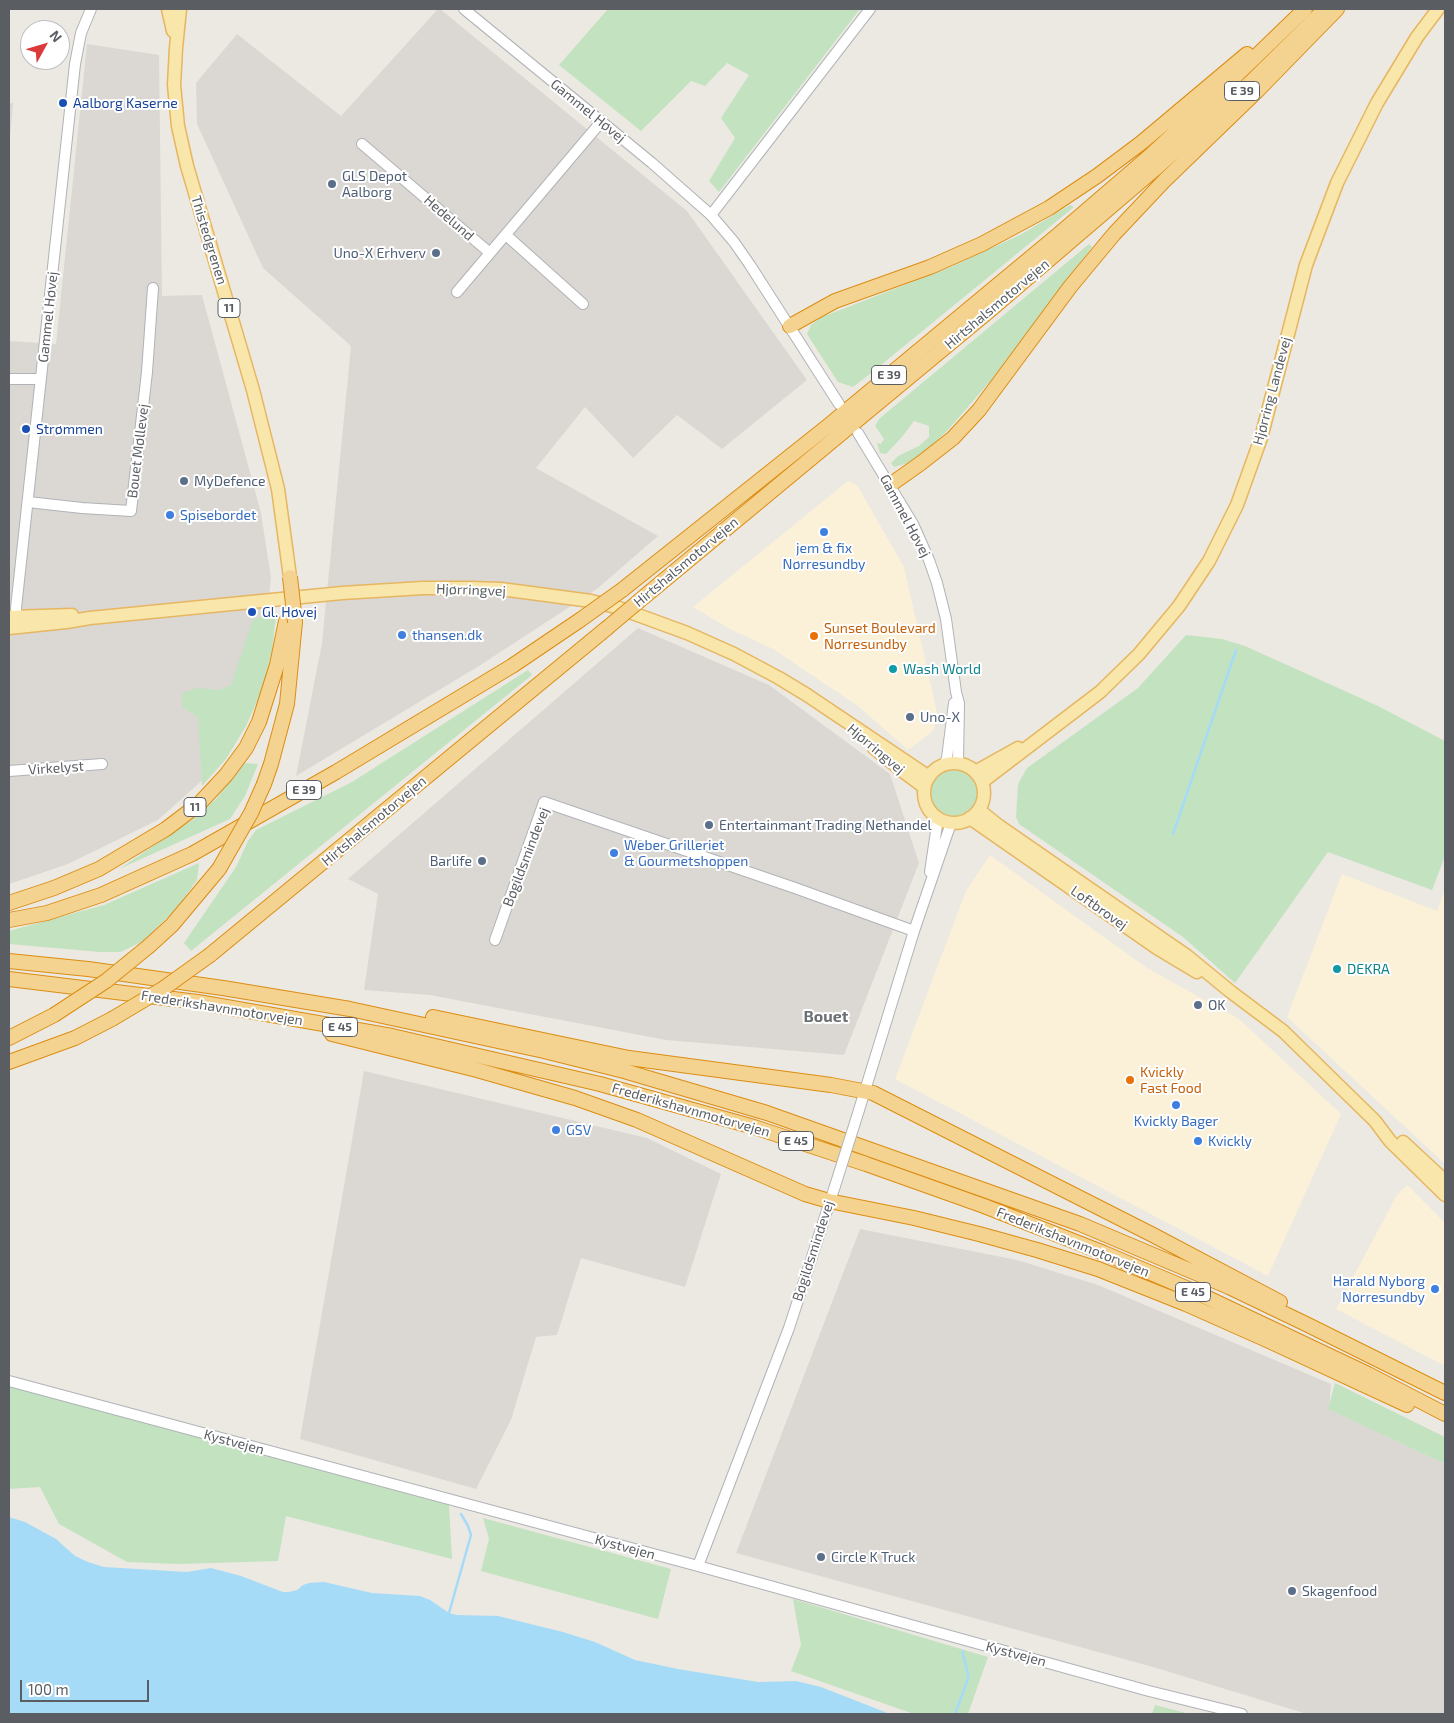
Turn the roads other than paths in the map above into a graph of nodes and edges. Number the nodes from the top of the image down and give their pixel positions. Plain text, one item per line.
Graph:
1 (91, 9) edge
2 (168, 9) edge
3 (180, 9) edge
4 (464, 9) edge
5 (870, 9) edge
6 (1298, 9) edge
7 (1305, 9) edge
8 (1325, 9) edge
9 (1338, 9) edge
10 (1438, 9) edge
11 (176, 48) junction
12 (601, 122) junction
13 (362, 144) dead end
14 (711, 215) junction
15 (506, 235) junction
16 (490, 253) junction
17 (153, 288) dead end
18 (457, 292) dead end
19 (583, 304) dead end
20 (790, 326) junction
21 (41, 378) junction
22 (9, 379) edge
23 (839, 404) dead end
24 (858, 433) dead end
25 (890, 485) junction
26 (28, 502) junction
27 (290, 573) joint
28 (13, 622) edge
29 (290, 622) junction
30 (956, 692) junction
31 (958, 763) junction
32 (102, 764) dead end
33 (944, 765) junction
34 (9, 771) edge
35 (978, 777) junction
36 (926, 782) junction
37 (974, 814) junction
38 (938, 818) junction
39 (950, 823) junction
40 (927, 891) junction
41 (9, 903) edge
42 (9, 920) edge
43 (914, 931) junction
44 (495, 940) dead end
45 (9, 961) edge
46 (9, 979) edge
47 (223, 988) junction
48 (198, 1002) junction
49 (9, 1038) edge
50 (9, 1062) edge
51 (865, 1091) junction
52 (1375, 1121) junction
53 (1445, 1181) edge
54 (1445, 1195) edge
55 (829, 1201) junction
56 (9, 1381) edge
57 (1444, 1392) edge
58 (1445, 1414) edge
59 (1445, 1424) edge
60 (698, 1566) junction
61 (1242, 1714) edge

1 - 21 street, Gammel Høvej
2 - 11 main road, Thistedgrenen / 11
3 - 11 main road, Thistedgrenen / 11
4 - 12 street, Gammel Høvej
5 - 14 street
6 - 20 highway
7 - 42 highway, Hirtshalsmotorvejen / E 39, bridge
8 - 50 highway, Hirtshalsmotorvejen / E 39, bridge
9 - 25 highway
10 - 35 main road, Hjørring Landevej
11 - 27 main road, Thistedgrenen / 11
12 - 14 street, Gammel Høvej
12 - 15 street
13 - 16 street, Hedelund
14 - 20 street, Gammel Høvej
15 - 16 street
15 - 19 street
16 - 18 street
17 - 26 street, Bouet Møllevej
20 - 23 street, Gammel Høvej
21 - 22 street
21 - 26 street, Gammel Høvej
24 - 25 street, Gammel Høvej
25 - 30 street, Gammel Høvej
26 - 28 street, Gammel Høvej
27 - 29 highway, 11, bridge
28 - 36 main road, Hjørringvej
29 - 41 highway, 11
29 - 49 highway, 11, bridge
30 - 31 street, Gammel Høvej
30 - 33 street, Gammel Høvej
31 - 33 main road
31 - 35 main road
32 - 34 street, Virkelyst
33 - 36 main road
35 - 37 main road
36 - 38 main road
37 - 39 main road
37 - 52 main road, Loftbrovej
38 - 39 main road
38 - 40 street, Bøgildsmindevej
39 - 40 street, Bøgildsmindevej
40 - 43 street, Bøgildsmindevej
43 - 44 street, Bøgildsmindevej
43 - 51 street, Bøgildsmindevej
45 - 47 highway, Frederikshavnmotorvejen / E 45
46 - 48 highway, Frederikshavnmotorvejen / E 45
47 - 51 highway
47 - 57 highway, Frederikshavnmotorvejen / E 45
48 - 55 highway
48 - 58 highway, Frederikshavnmotorvejen / E 45
51 - 55 street, Bøgildsmindevej, bridge
51 - 57 highway
52 - 53 main road, Loftbrovej
52 - 54 main road, Loftbrovej
55 - 59 highway
55 - 60 street, Bøgildsmindevej
56 - 60 street, Kystvejen
60 - 61 street, Kystvejen

